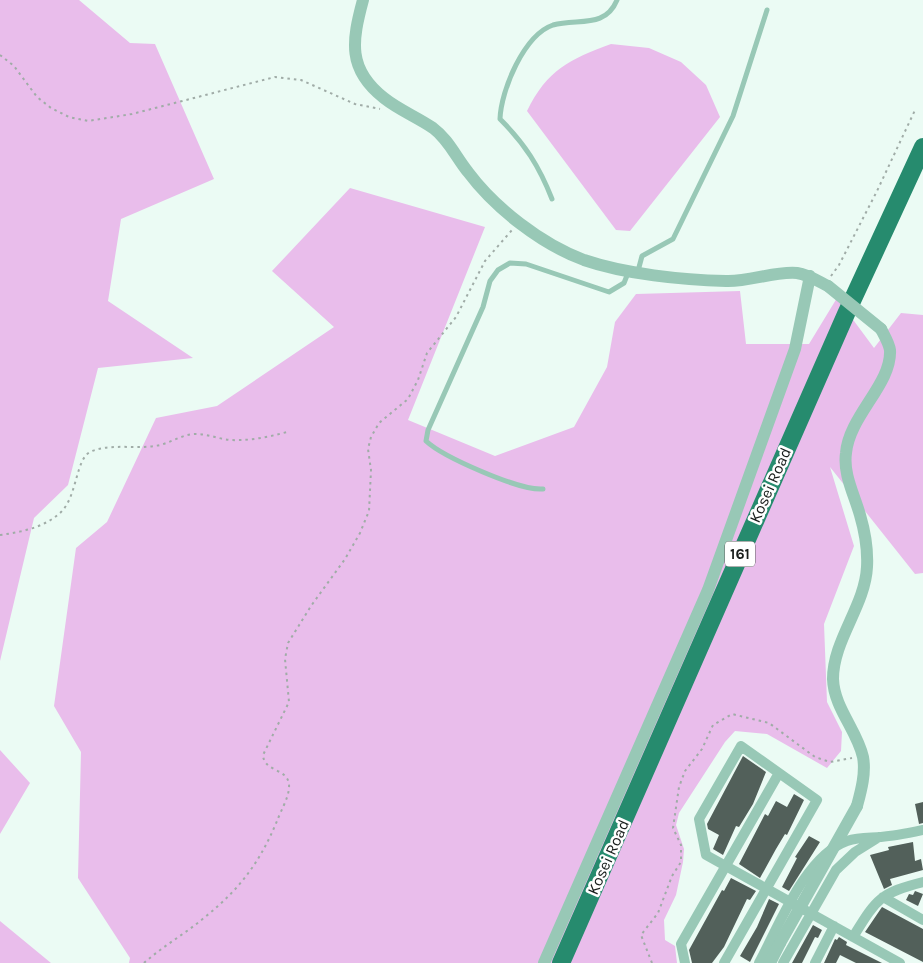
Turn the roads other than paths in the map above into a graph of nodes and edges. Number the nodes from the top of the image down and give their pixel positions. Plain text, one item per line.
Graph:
1 (363, 0) edge
2 (617, 0) edge
3 (767, 10) dead end
4 (923, 147) edge
5 (923, 164) edge
6 (552, 199) dead end
7 (634, 270) junction
8 (810, 276) junction
9 (543, 489) dead end
10 (779, 773) junction
11 (923, 830) edge
12 (879, 838) junction
13 (726, 866) junction
14 (923, 882) edge
15 (766, 889) junction
16 (883, 897) junction
17 (791, 902) junction
18 (811, 913) junction
19 (923, 920) edge
20 (834, 926) junction
21 (853, 937) junction
22 (544, 963) edge
23 (561, 963) edge
24 (571, 963) edge
25 (685, 963) edge
26 (724, 963) edge
27 (759, 963) edge
28 (770, 963) edge
29 (782, 963) edge
30 (815, 963) edge
31 (900, 963) edge

1 - 7 street
2 - 6 lane
3 - 7 lane
4 - 23 highway, Kosei Road / 161
5 - 24 highway, Kosei Road / 161
7 - 8 street
7 - 9 lane
8 - 22 street
8 - 28 street, bridge
10 - 13 street
10 - 13 street
10 - 15 street
11 - 12 street
12 - 17 street
12 - 18 street
13 - 15 street
13 - 25 street
14 - 16 street
15 - 17 street
15 - 26 street
16 - 19 street
16 - 21 street
17 - 18 street
17 - 27 street
18 - 20 street
18 - 29 street
20 - 21 street
20 - 30 street
21 - 31 street

